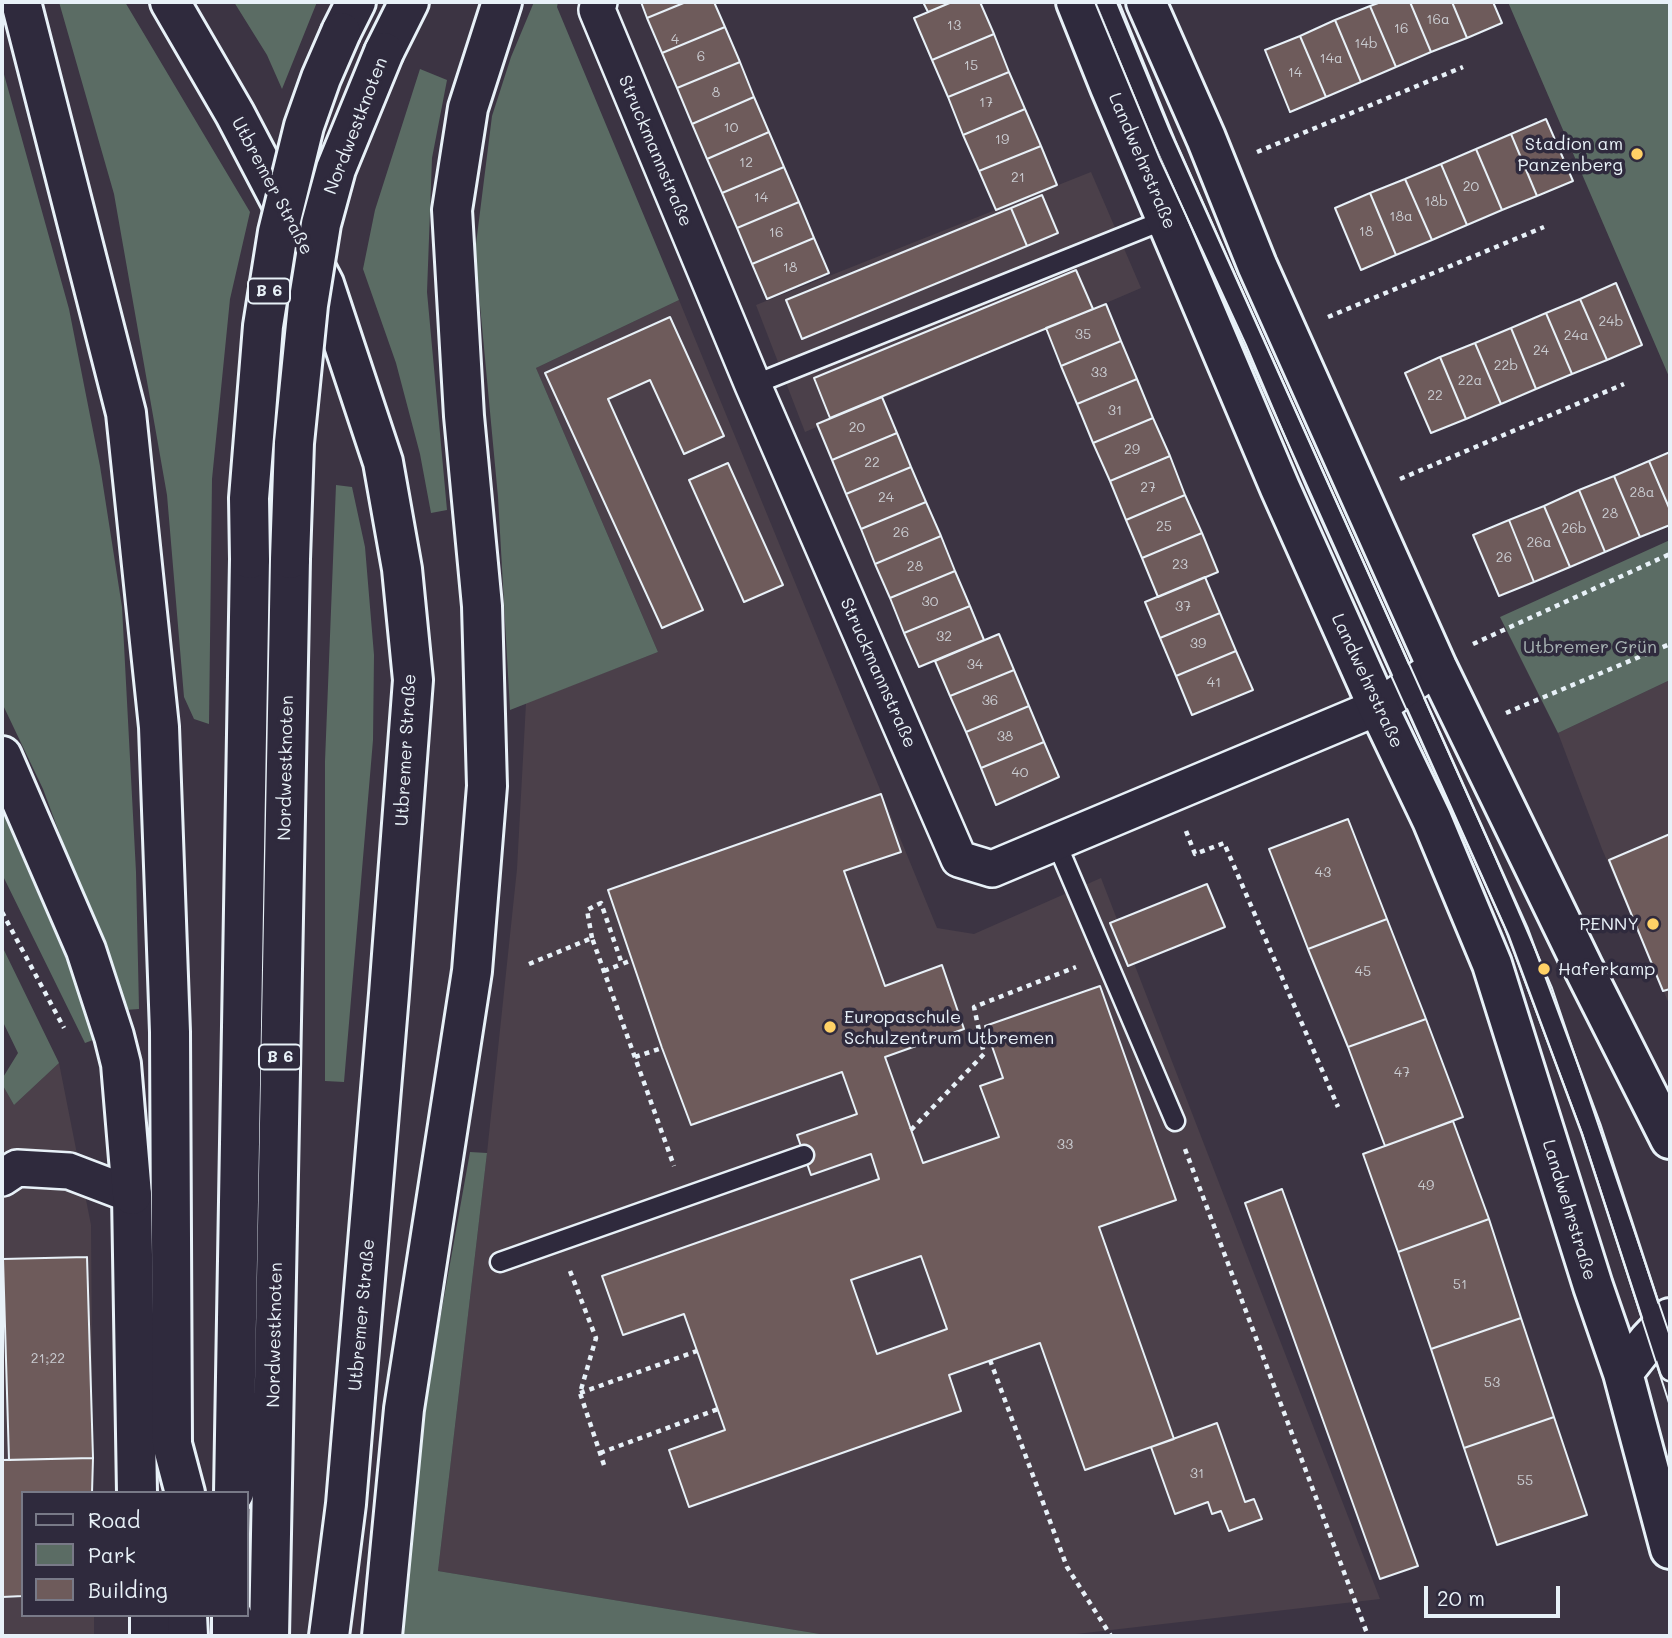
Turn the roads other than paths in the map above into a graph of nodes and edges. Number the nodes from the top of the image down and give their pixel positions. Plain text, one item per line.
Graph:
1 (21, 2) edge
2 (170, 2) edge
3 (502, 2) edge
4 (599, 2) edge
5 (1076, 2) edge
6 (1106, 2) edge
7 (1146, 2) edge
8 (408, 3) edge
9 (348, 17) edge
10 (1167, 219) junction
11 (753, 385) junction
12 (1408, 687) junction
13 (2, 756) edge
14 (1056, 842) junction
15 (1175, 1121) road end
16 (1670, 1139) edge
17 (804, 1155) dead end
18 (9, 1173) edge
19 (132, 1195) junction
20 (500, 1262) dead end
21 (1664, 1325) edge
22 (1670, 1371) edge
23 (1623, 1373) junction
24 (172, 1444) junction
25 (137, 1491) edge
26 (160, 1491) edge
27 (185, 1491) edge
28 (234, 1491) edge
29 (346, 1504) junction
30 (1670, 1549) edge
31 (150, 1617) edge
32 (187, 1617) edge
33 (232, 1617) edge
34 (150, 1636) edge
35 (188, 1636) edge
36 (232, 1636) edge
37 (269, 1636) edge
38 (329, 1636) edge
39 (343, 1636) edge
40 (382, 1636) edge

1 - 24 main road
2 - 29 main road, Utbremer Straße
3 - 40 main road
4 - 11 street, Struckmannstraße
5 - 10 main road, Landwehrstraße
6 - 12 lane
7 - 12 main road, Landwehrstraße
8 - 37 main road, Nordwestknoten / B 6, bridge
9 - 28 main road, B 6, bridge
10 - 11 lane
10 - 12 main road, Landwehrstraße
11 - 14 street, Struckmannstraße
12 - 14 street, Struckmannstraße
12 - 16 main road, Landwehrstraße
12 - 21 lane
12 - 23 main road, Landwehrstraße
13 - 19 main road
14 - 15 lane
17 - 20 lane
18 - 19 street
19 - 25 main road
21 - 22 lane
21 - 23 main road
23 - 30 main road, Landwehrstraße
24 - 26 main road
24 - 27 main road
29 - 38 main road
29 - 39 main road
31 - 34 main road
32 - 35 main road
33 - 36 main road

